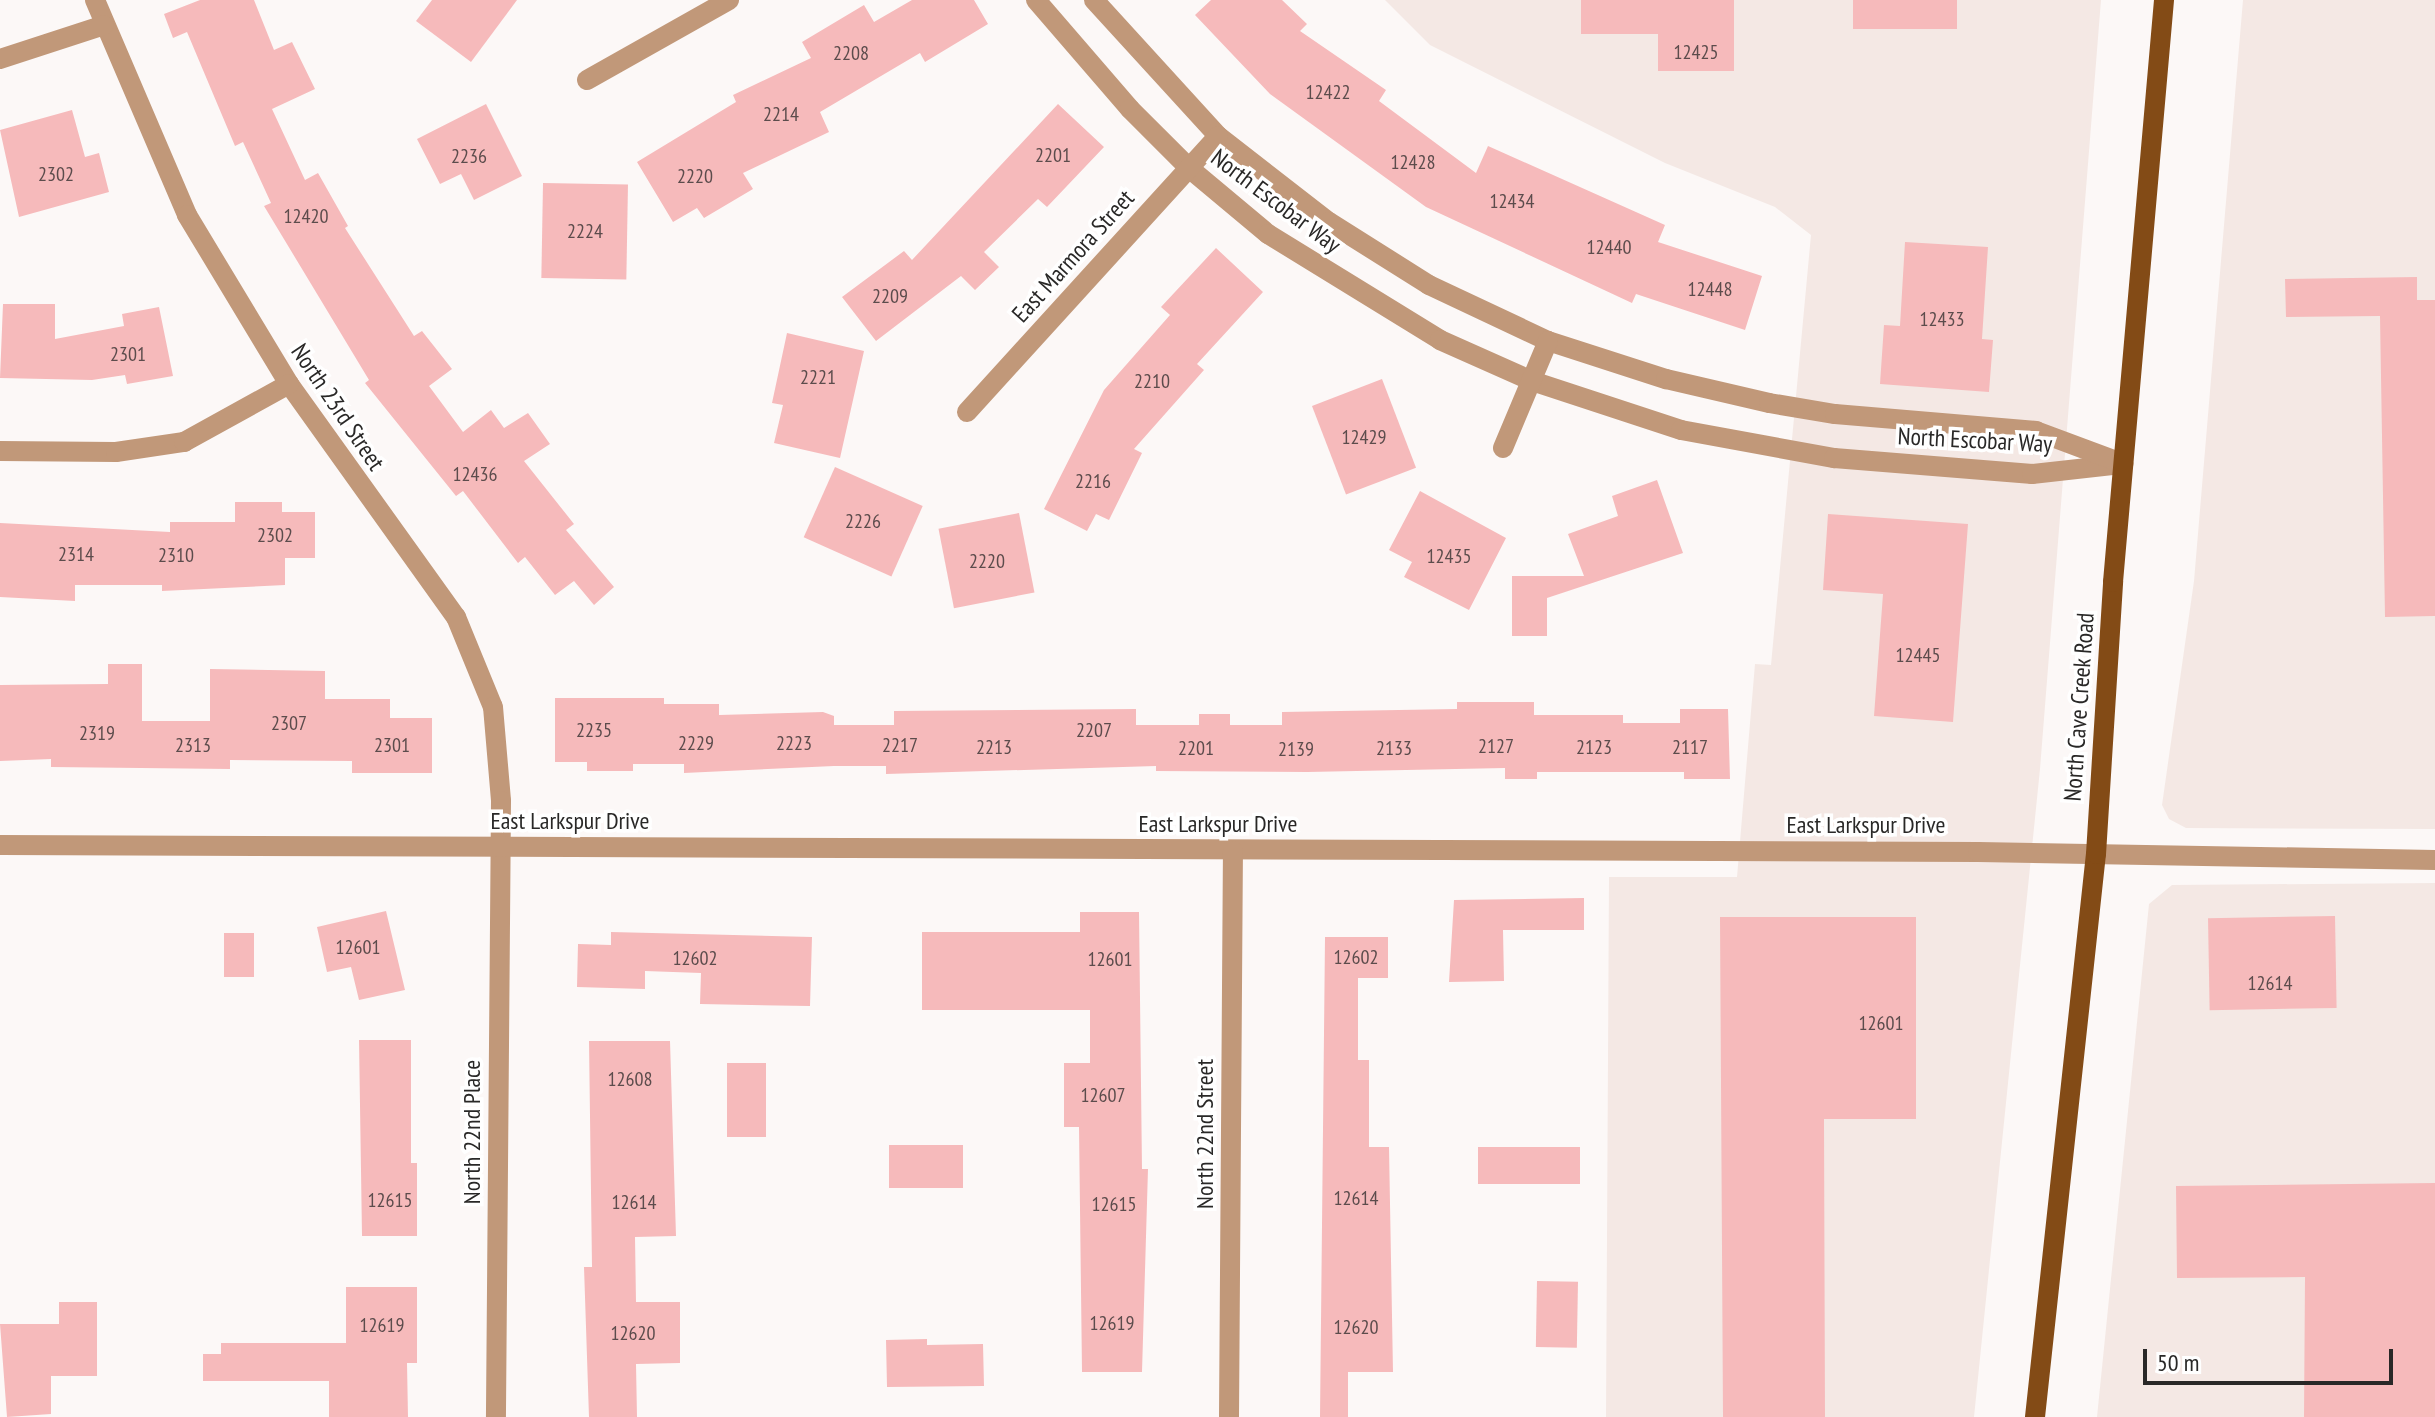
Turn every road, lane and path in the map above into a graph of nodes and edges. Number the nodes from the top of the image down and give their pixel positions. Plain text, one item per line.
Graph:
1 (95, 0) edge
2 (729, 0) edge
3 (1036, 0) edge
4 (1094, 0) edge
5 (2164, 0) edge
6 (104, 25) junction
7 (0, 59) edge
8 (587, 80) dead end
9 (1218, 136) junction
10 (1189, 168) junction
11 (1548, 341) junction
12 (1532, 381) junction
13 (289, 384) junction
14 (967, 412) dead end
15 (1503, 448) dead end
16 (0, 451) edge
17 (2123, 464) junction
18 (0, 845) edge
19 (501, 847) junction
20 (1233, 851) junction
21 (2096, 854) junction
22 (2435, 860) edge
23 (496, 1417) edge
24 (1229, 1417) edge
25 (2035, 1417) edge

1 - 6 street, North 23rd Street
2 - 8 street
3 - 10 street, North Escobar Way
4 - 9 street, North Escobar Way
5 - 17 main road, North Cave Creek Road
6 - 7 street
6 - 13 street, North 23rd Street
9 - 10 street, East Marmora Street
9 - 11 street, North Escobar Way
10 - 12 street, North Escobar Way
10 - 14 street, East Marmora Street
11 - 12 street
11 - 17 street, North Escobar Way
12 - 15 street
12 - 17 street, North Escobar Way
13 - 16 street
13 - 19 street, North 23rd Street
17 - 21 main road, North Cave Creek Road
18 - 19 street, East Larkspur Drive
19 - 20 street, East Larkspur Drive
19 - 23 street, North 22nd Place
20 - 21 street, East Larkspur Drive
20 - 24 street, North 22nd Street
21 - 22 street, East Larkspur Drive
21 - 25 main road, North Cave Creek Road

